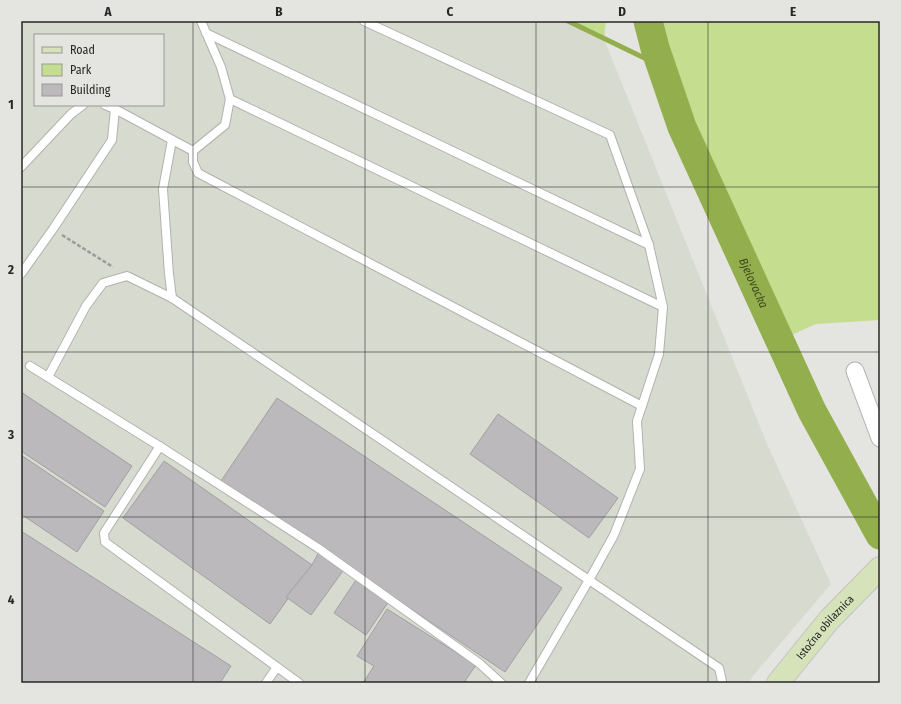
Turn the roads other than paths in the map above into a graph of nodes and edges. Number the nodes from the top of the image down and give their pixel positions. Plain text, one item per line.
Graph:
1 (201, 21) edge
2 (364, 21) edge
3 (206, 33) junction
4 (230, 99) junction
5 (82, 106) edge
6 (108, 106) edge
7 (115, 109) junction
8 (172, 140) junction
9 (192, 151) junction
10 (21, 167) edge
11 (649, 245) junction
12 (21, 274) edge
13 (172, 298) junction
14 (663, 307) junction
15 (30, 366) dead end
16 (855, 371) dead end
17 (48, 377) junction
18 (642, 406) junction
19 (880, 438) edge
20 (160, 446) junction
21 (877, 571) edge
22 (589, 580) junction
23 (277, 667) junction
24 (266, 683) edge
25 (299, 683) edge
26 (501, 683) edge
27 (529, 683) edge
28 (721, 683) edge
29 (778, 683) edge

1 - 3 lane
2 - 11 lane
3 - 4 lane
3 - 11 lane
4 - 9 lane
4 - 14 lane
5 - 10 lane
6 - 7 lane
7 - 8 lane
7 - 12 lane
8 - 9 lane
8 - 13 lane
9 - 18 lane
11 - 14 lane
13 - 17 lane
13 - 22 lane
14 - 18 lane
15 - 17 lane
16 - 19 street
17 - 20 lane
18 - 22 lane
20 - 23 lane
20 - 26 lane
21 - 29 main road, Istočna obilaznica
22 - 27 lane
22 - 28 lane
23 - 24 lane
23 - 25 lane

